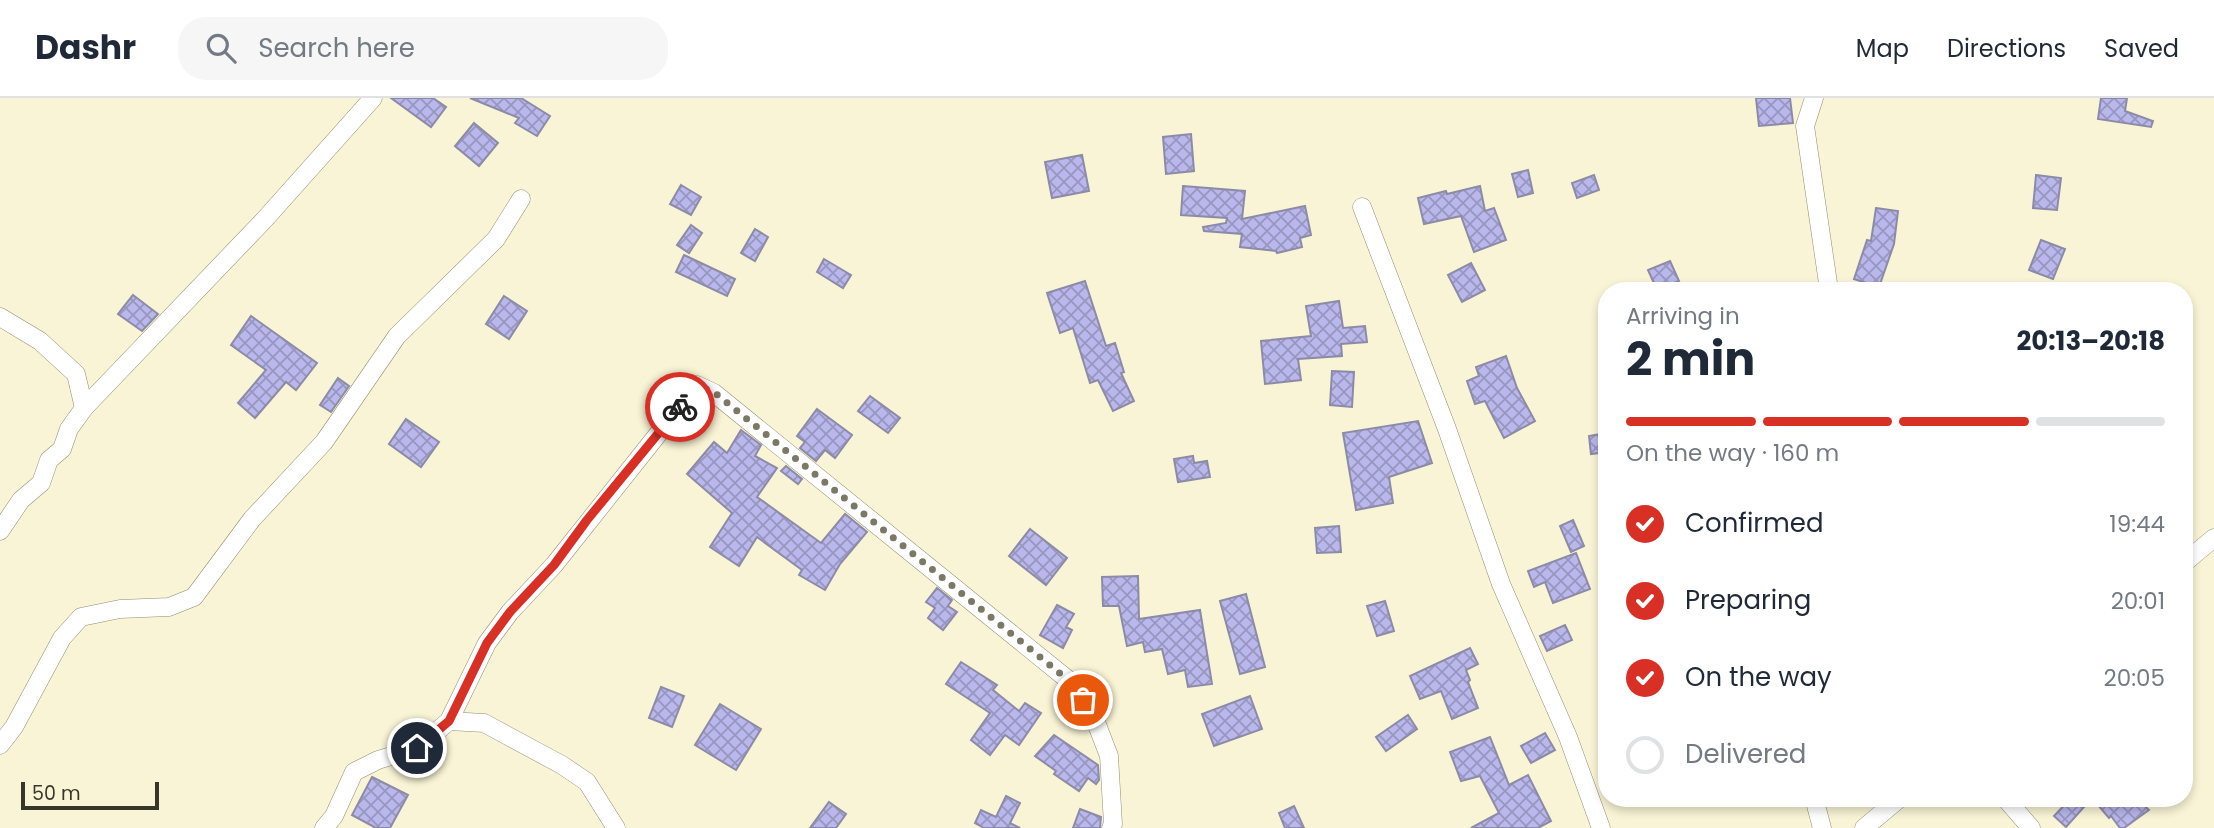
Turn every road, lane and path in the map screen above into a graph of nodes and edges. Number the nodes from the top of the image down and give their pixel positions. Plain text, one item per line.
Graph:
1 (373, 98) edge
2 (1814, 98) edge
3 (521, 199) dead end
4 (1362, 207) dead end
5 (1828, 282) edge
6 (0, 317) edge
7 (83, 409) junction
8 (0, 531) edge
9 (2214, 538) edge
10 (2193, 556) edge
11 (449, 721) junction
12 (0, 745) edge
13 (1816, 807) edge
14 (1889, 807) edge
15 (2013, 807) edge
16 (324, 828) edge
17 (616, 828) edge
18 (1111, 828) edge
19 (1601, 828) edge
20 (1822, 828) edge
21 (1864, 828) edge
22 (2031, 828) edge

1 - 7 street
2 - 5 street
3 - 12 street
4 - 19 street
6 - 7 street
7 - 8 street
9 - 10 street
11 - 16 street
11 - 17 street
11 - 18 street
13 - 20 street
14 - 21 street
15 - 22 street

